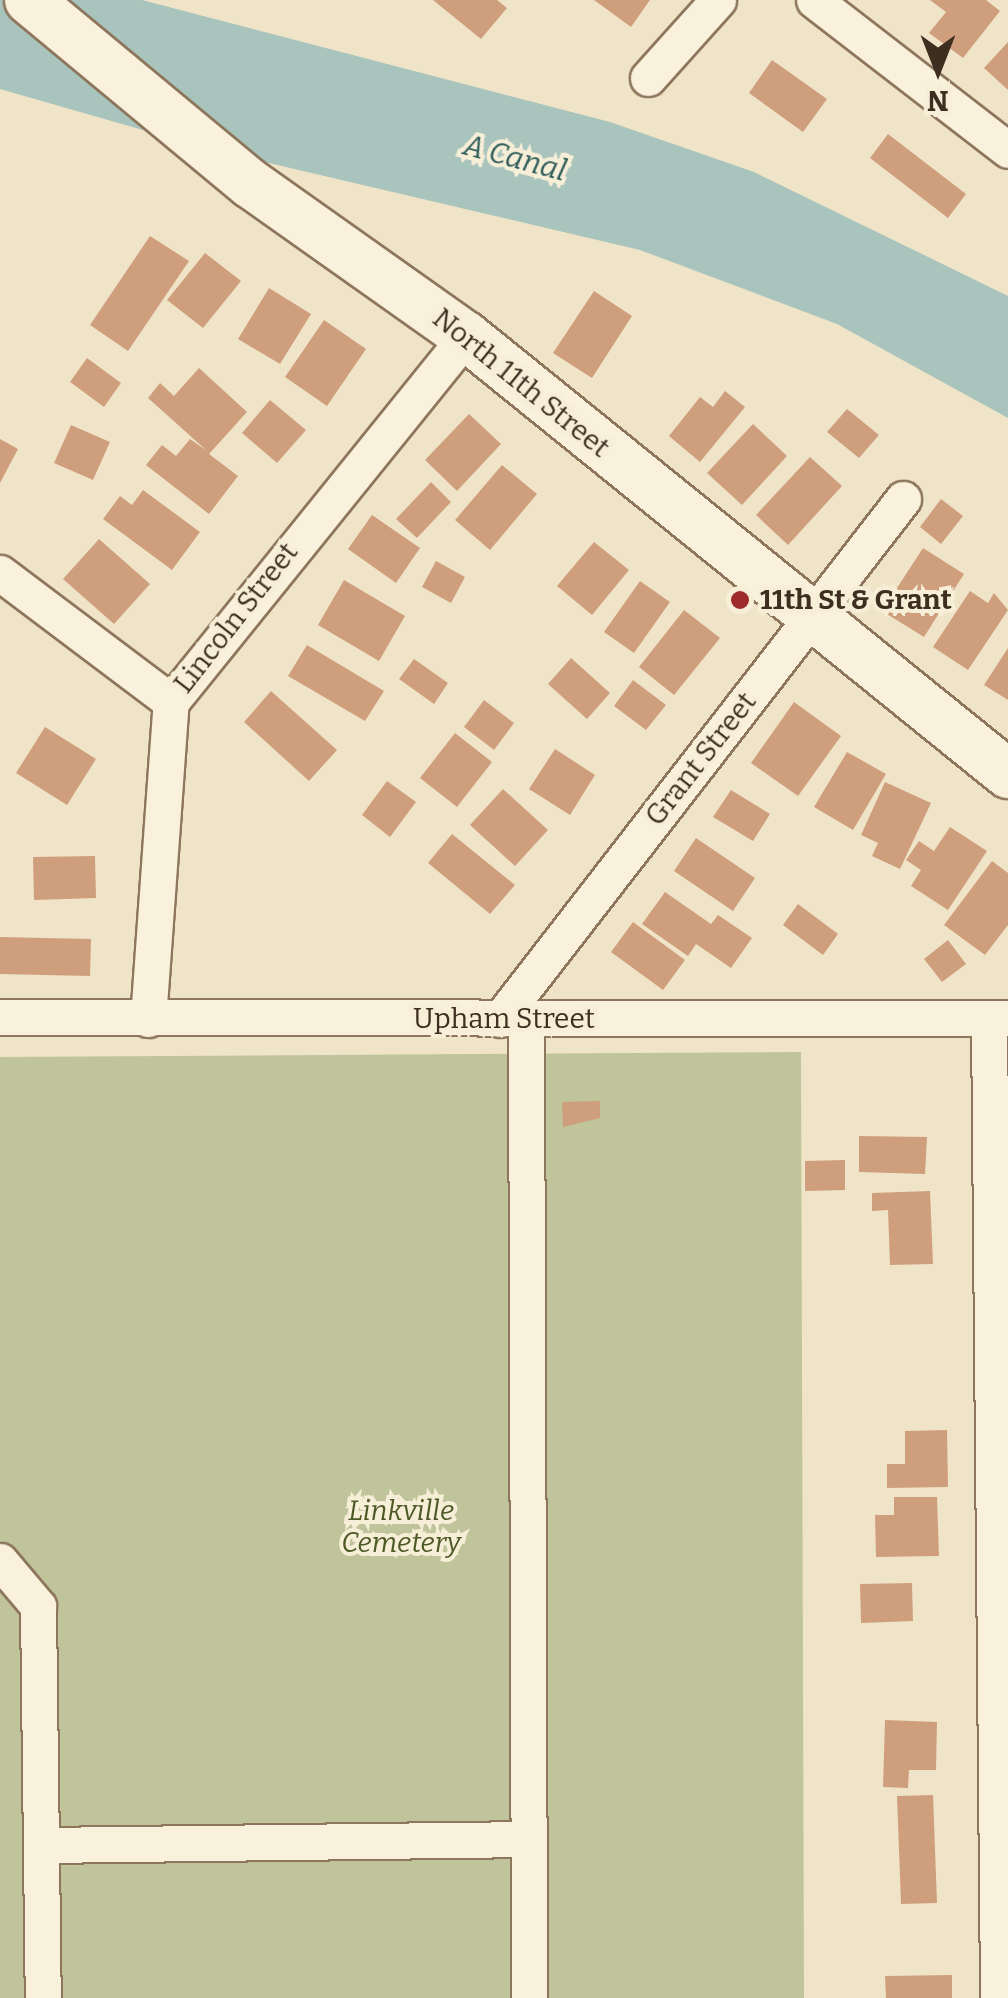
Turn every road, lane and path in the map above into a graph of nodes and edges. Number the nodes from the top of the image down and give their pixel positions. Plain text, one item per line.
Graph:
1 (29, 0) edge
2 (718, 0) edge
3 (814, 0) edge
4 (648, 78) dead end
5 (1008, 150) edge
6 (466, 336) junction
7 (903, 500) dead end
8 (0, 573) edge
9 (811, 618) junction
10 (171, 702) junction
11 (1008, 774) edge
12 (0, 1017) edge
13 (148, 1018) junction
14 (513, 1018) junction
15 (998, 1019) edge
16 (1000, 1545) edge
17 (0, 1561) edge
18 (528, 1838) junction
19 (41, 1845) junction
20 (43, 1998) edge
21 (528, 1998) edge
22 (998, 1998) edge

1 - 6 main road, North 11th Street
2 - 4 street
3 - 5 street
6 - 9 main road, North 11th Street
6 - 10 street, Lincoln Street
7 - 9 street, Grant Street
8 - 10 street
9 - 11 main road, North 11th Street
9 - 14 street, Grant Street
10 - 13 street, Lincoln Street
12 - 13 street, Upham Street
13 - 14 street, Upham Street
14 - 15 street, Upham Street
14 - 18 street
15 - 16 street
16 - 22 street
17 - 19 street
18 - 19 street
18 - 21 street
19 - 20 street

